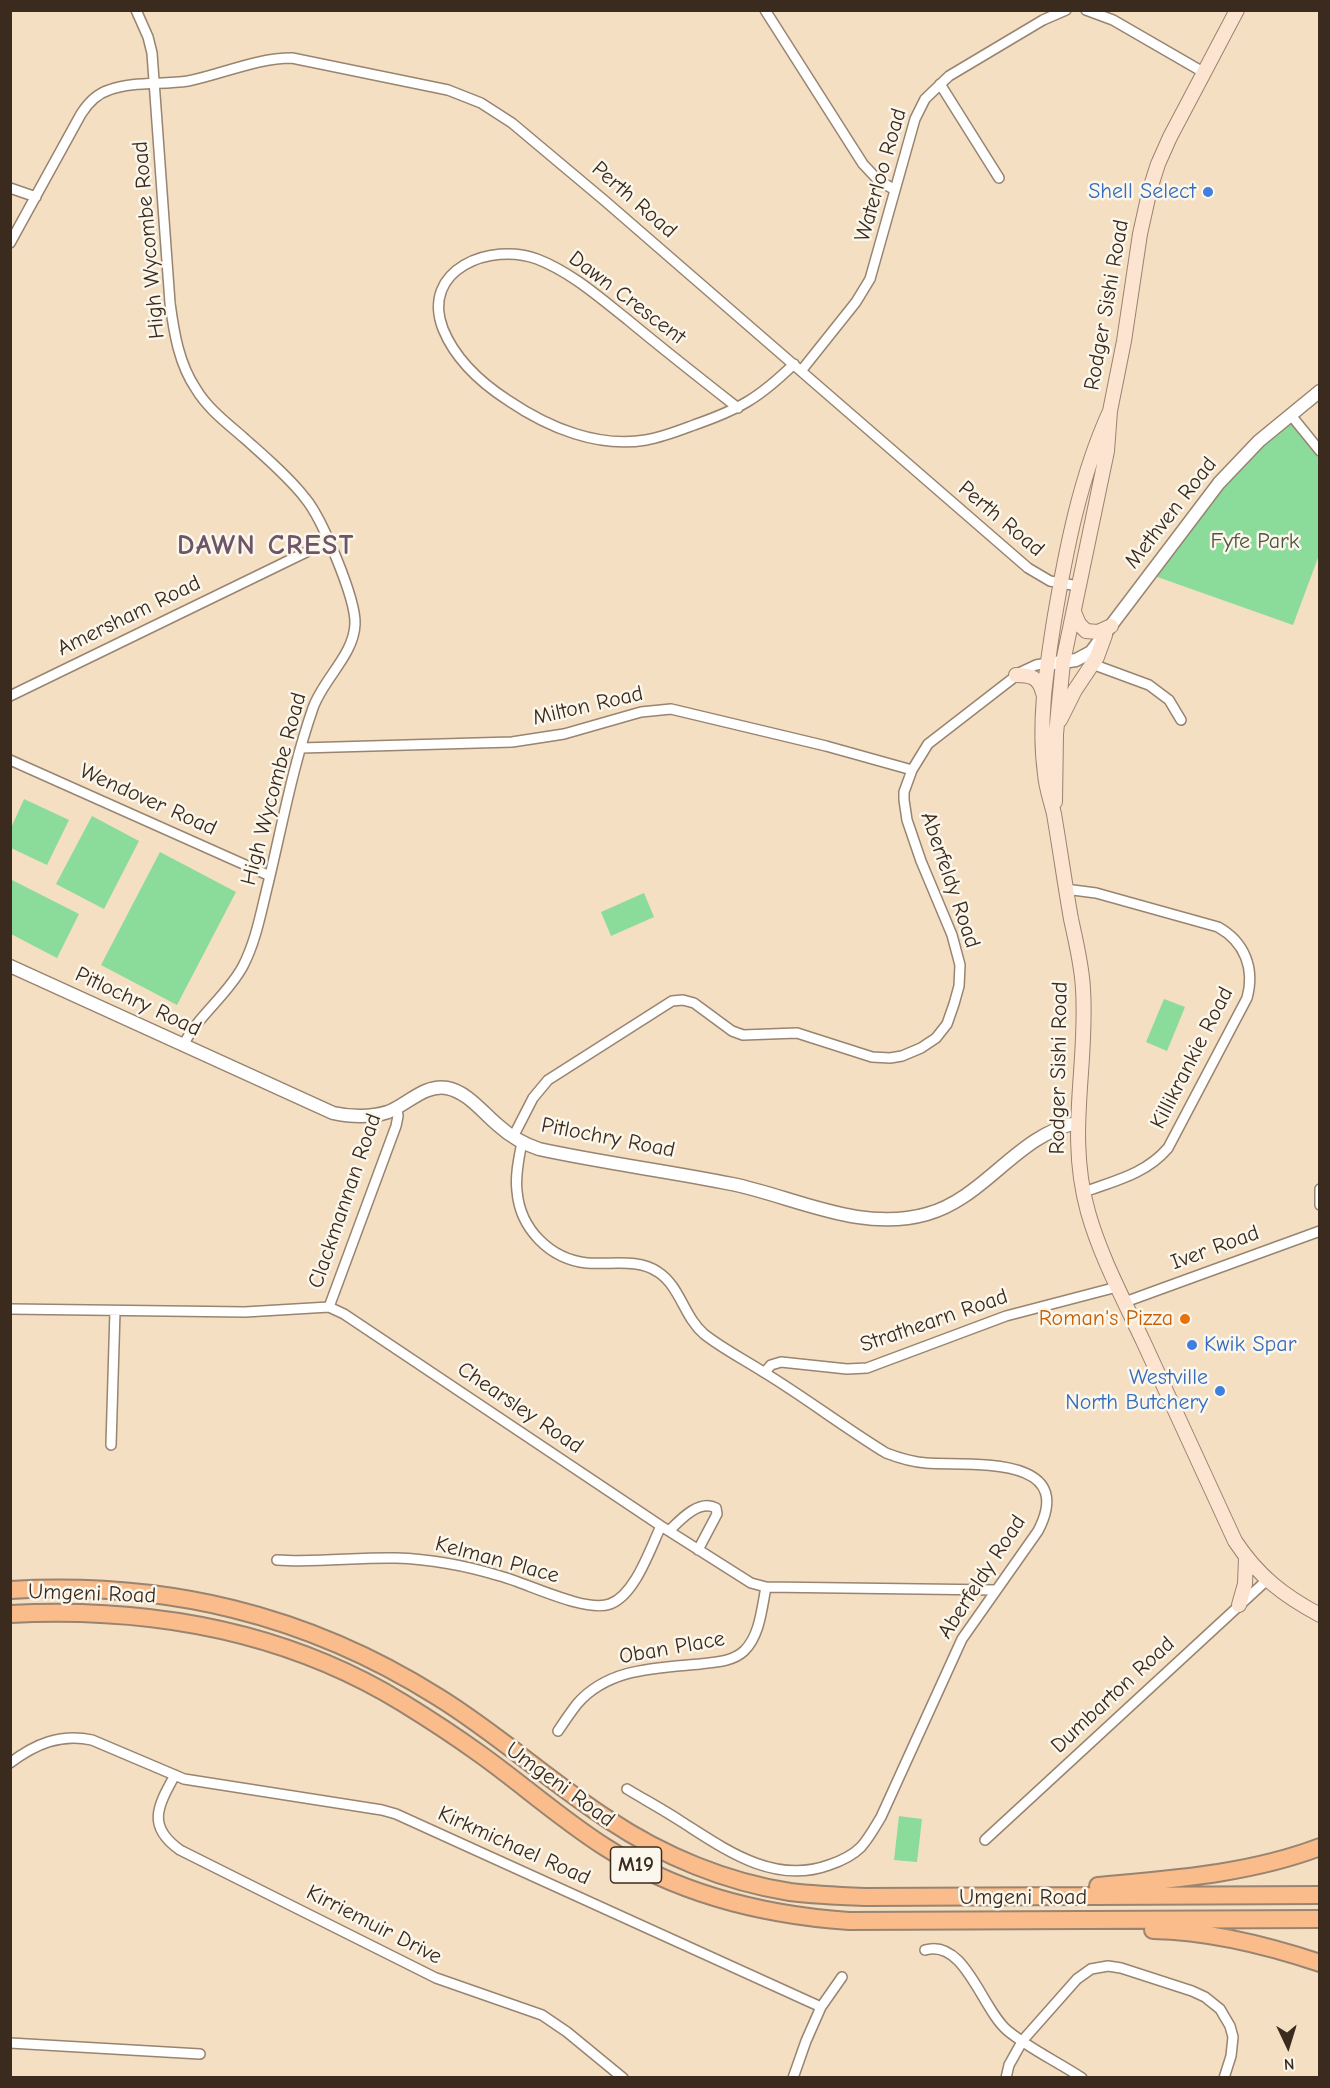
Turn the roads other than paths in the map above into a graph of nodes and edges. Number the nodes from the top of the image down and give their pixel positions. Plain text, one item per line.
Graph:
1 (136, 10) edge
2 (765, 10) edge
3 (1066, 10) edge
4 (1086, 10) edge
5 (1237, 10) edge
6 (1203, 72) junction
7 (940, 84) junction
8 (155, 85) junction
9 (999, 178) dead end
10 (10, 188) edge
11 (895, 190) junction
12 (36, 196) junction
13 (10, 243) edge
14 (794, 364) junction
15 (801, 371) junction
16 (1320, 391) edge
17 (738, 408) junction
18 (1110, 411) junction
19 (1290, 414) junction
20 (1320, 452) edge
21 (328, 541) junction
22 (1060, 584) junction
23 (1078, 586) junction
24 (1074, 612) junction
25 (1108, 630) junction
26 (1063, 662) junction
27 (1047, 663) junction
28 (1092, 664) junction
29 (1016, 675) junction
30 (10, 696) edge
31 (1044, 698) junction
32 (1181, 720) dead end
33 (1057, 729) junction
34 (301, 748) junction
35 (10, 760) edge
36 (912, 771) junction
37 (1053, 813) junction
38 (270, 876) junction
39 (1065, 888) junction
40 (10, 966) edge
41 (183, 1046) junction
42 (397, 1108) junction
43 (1077, 1122) junction
44 (518, 1139) junction
45 (1320, 1189) edge
46 (1084, 1192) junction
47 (1320, 1205) edge
48 (1320, 1231) edge
49 (1117, 1287) junction
50 (1125, 1302) junction
51 (329, 1307) junction
52 (10, 1309) edge
53 (115, 1311) junction
54 (765, 1372) junction
55 (111, 1445) dead end
56 (665, 1528) junction
57 (698, 1550) junction
58 (1246, 1558) junction
59 (277, 1560) dead end
60 (1267, 1580) junction
61 (766, 1587) junction
62 (10, 1590) edge
63 (996, 1590) junction
64 (1239, 1605) junction
65 (10, 1614) edge
66 (1320, 1615) edge
67 (558, 1731) dead end
68 (10, 1763) edge
69 (175, 1775) junction
70 (627, 1789) dead end
71 (985, 1840) dead end
72 (1320, 1847) edge
73 (1320, 1894) edge
74 (999, 1896) junction
75 (1320, 1919) edge
76 (920, 1921) junction
77 (925, 1950) dead end
78 (1320, 1963) edge
79 (842, 1977) dead end
80 (821, 2007) junction
81 (1023, 2040) junction
82 (10, 2043) edge
83 (200, 2054) dead end
84 (623, 2078) edge
85 (793, 2078) edge
86 (1006, 2078) edge
87 (1082, 2078) edge
88 (1224, 2078) edge

1 - 8 street
2 - 11 street
3 - 7 street, Waterloo Road
4 - 6 street
5 - 6 main road, Rodger Sishi Road
6 - 18 main road, Rodger Sishi Road
7 - 9 street
7 - 11 street, Waterloo Road
8 - 12 street, Perth Road
8 - 14 street, Perth Road
8 - 21 street, High Wycombe Road
10 - 12 street
11 - 15 street, Waterloo Road
12 - 13 street, Perth Road
14 - 15 street, Perth Road
14 - 17 street, Dawn Crescent
15 - 22 street, Perth Road
16 - 19 street, Methven Road
17 - 17 street, Dawn Crescent
18 - 22 main road, Rodger Sishi Road
18 - 23 main road, Rodger Sishi Road
19 - 20 street
19 - 25 street, Methven Road
21 - 30 street, Amersham Road
21 - 34 street, High Wycombe Road
22 - 23 street, Perth Road
22 - 27 main road, Rodger Sishi Road
23 - 24 main road, Rodger Sishi Road
24 - 25 main road
24 - 26 main road, Rodger Sishi Road
25 - 26 street, Methven Road
25 - 28 main road
26 - 27 street, Methven Road
26 - 33 main road, Rodger Sishi Road
27 - 29 street, Aberfeldy Road
27 - 31 main road, Rodger Sishi Road
28 - 32 street
28 - 33 main road
29 - 31 main road
29 - 36 street, Aberfeldy Road
31 - 37 main road, Rodger Sishi Road
33 - 37 main road, Rodger Sishi Road
34 - 36 street, Milton Road
34 - 38 street, High Wycombe Road
35 - 38 street, Wendover Road
36 - 44 street, Aberfeldy Road
37 - 39 main road, Rodger Sishi Road
38 - 41 street, High Wycombe Road
39 - 43 main road, Rodger Sishi Road
39 - 46 street, Killikrankie Road
40 - 41 street, Pitlochry Road
41 - 42 street, Pitlochry Road
42 - 44 street, Pitlochry Road
42 - 51 street, Clackmannan Road
43 - 44 street, Pitlochry Road
43 - 46 main road, Rodger Sishi Road
44 - 54 street, Aberfeldy Road
45 - 47 street
46 - 49 main road, Rodger Sishi Road
48 - 50 street, Iver Road
49 - 50 main road, Rodger Sishi Road
49 - 54 street, Strathearn Road
50 - 58 main road, Rodger Sishi Road
51 - 53 street
51 - 56 street, Chearsley Road
52 - 53 street
53 - 55 street
54 - 63 street, Aberfeldy Road
56 - 57 street, Chearsley Road
56 - 57 street
56 - 59 street, Kelman Place
57 - 61 street, Chearsley Road
58 - 60 main road, Rodger Sishi Road
58 - 64 main road
60 - 64 street, Dumbarton Road
60 - 66 main road, Rodger Sishi Road
61 - 63 street, Chearsley Road
61 - 67 street, Oban Place
62 - 74 highway, Umgeni Road / M19
63 - 70 street, Aberfeldy Road
64 - 71 street, Dumbarton Road
65 - 76 highway, Umgeni Road / M19
68 - 69 street, Kirkmichael Road
69 - 80 street, Kirkmichael Road
69 - 84 street, Kirriemuir Drive
72 - 74 highway
73 - 74 highway, Umgeni Road / M19
75 - 76 highway, Umgeni Road / M19
76 - 78 highway
77 - 81 street
79 - 80 street
80 - 85 street
81 - 86 street
81 - 87 street
81 - 88 street
82 - 83 street

